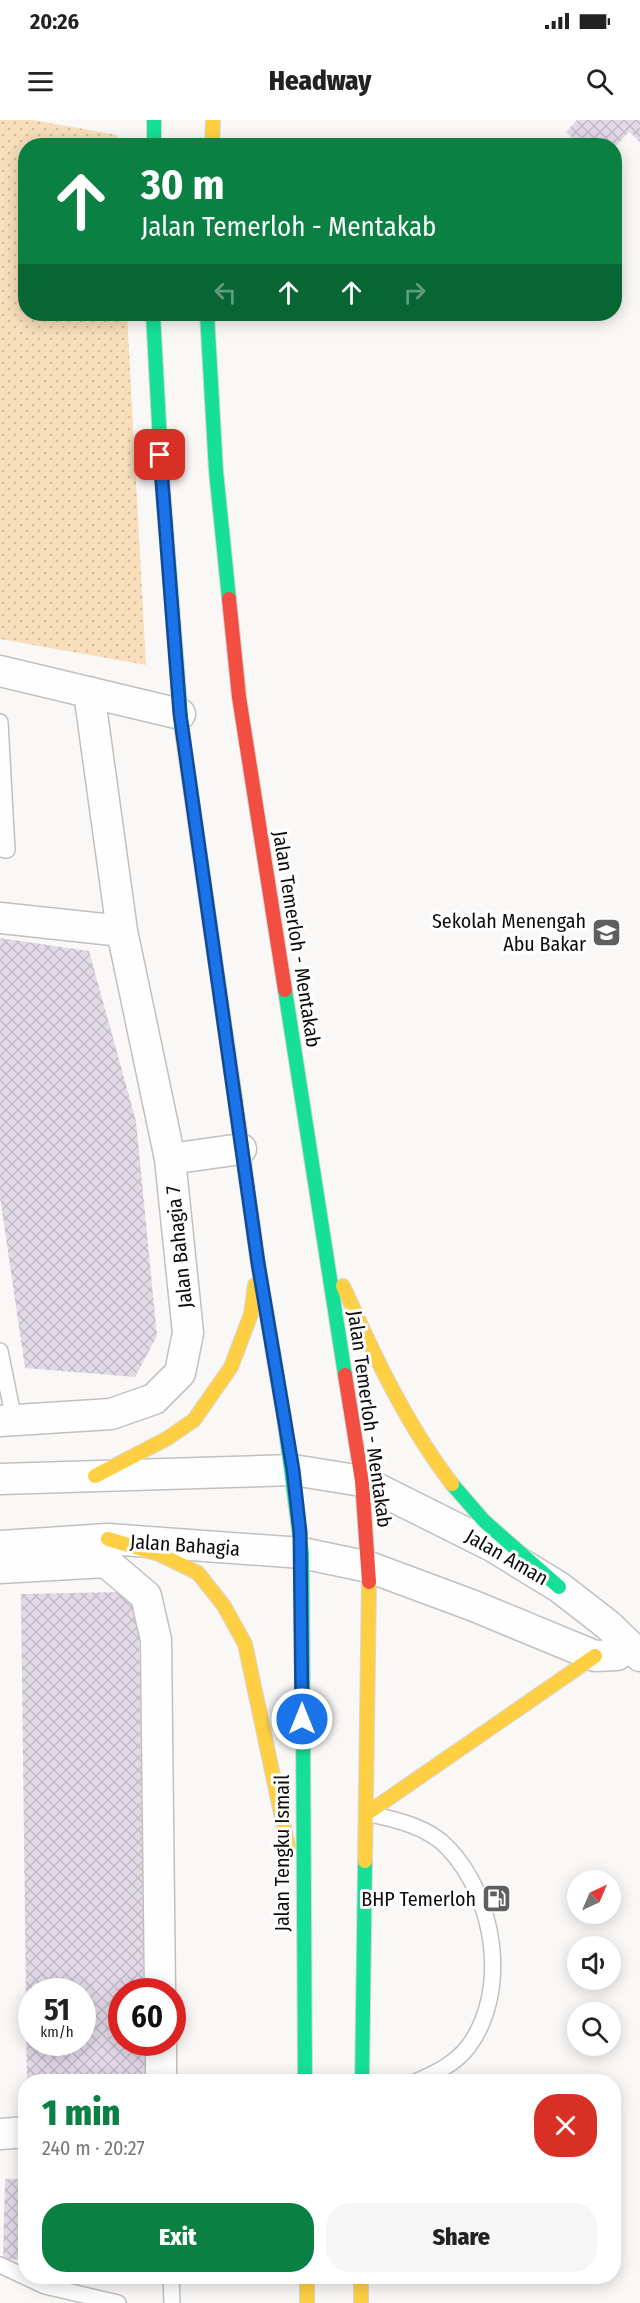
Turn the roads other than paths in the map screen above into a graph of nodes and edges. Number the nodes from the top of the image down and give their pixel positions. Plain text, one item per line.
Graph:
1 (154, 120) edge
2 (213, 120) edge
3 (154, 138) edge
4 (212, 138) edge
5 (153, 321) edge
6 (207, 321) edge
7 (0, 671) edge
8 (89, 693) junction
9 (180, 714) junction
10 (0, 722) edge
11 (0, 849) edge
12 (0, 918) edge
13 (122, 931) junction
14 (241, 1149) junction
15 (170, 1159) junction
16 (325, 1245) junction
17 (258, 1263) junction
18 (0, 1351) edge
19 (7, 1421) edge
20 (293, 1470) junction
21 (95, 1476) junction
22 (0, 1479) edge
23 (362, 1481) junction
24 (108, 1539) junction
25 (0, 1546) edge
26 (302, 1553) junction
27 (369, 1567) junction
28 (0, 1568) edge
29 (559, 1587) junction
30 (639, 1655) edge
31 (595, 1656) junction
32 (366, 1814) junction
33 (302, 1908) junction
34 (160, 1978) edge
35 (160, 2056) edge
36 (161, 2074) edge
37 (305, 2074) edge
38 (362, 2074) edge
39 (434, 2074) edge
40 (18, 2133) edge
41 (0, 2134) edge
42 (0, 2265) edge
43 (18, 2273) edge
44 (41, 2284) edge
45 (171, 2284) edge
46 (307, 2284) edge
47 (361, 2284) edge
48 (118, 2303) edge
49 (172, 2303) edge
50 (308, 2303) edge
51 (361, 2303) edge

1 - 3 main road
2 - 4 main road
5 - 9 main road
6 - 16 main road, Jalan Temerloh - Mentakab
7 - 8 street
8 - 9 street
8 - 13 street, Jalan Bahagia 7
9 - 14 main road
10 - 11 lane
12 - 13 street
13 - 15 street, Jalan Bahagia 7
14 - 15 street
14 - 17 main road
15 - 19 street, Jalan Bahagia 7
16 - 23 main road, Jalan Temerloh - Mentakab
16 - 29 main road
17 - 20 main road
17 - 21 main road
18 - 19 lane
20 - 21 street
20 - 23 street
20 - 26 main road
21 - 22 street
23 - 27 main road, Jalan Temerloh - Mentakab
23 - 29 street, Jalan Aman
24 - 25 street, Jalan Bahagia
24 - 26 street, Jalan Bahagia
24 - 33 main road
26 - 27 street, Jalan Bahagia
26 - 33 main road, Jalan Tengku Ismail
27 - 31 street, Jalan Bahagia
27 - 32 main road
28 - 34 street
29 - 30 street, Jalan Aman
30 - 31 street
31 - 32 main road
32 - 38 main road
32 - 39 lane
33 - 37 main road, Jalan Tengku Ismail
35 - 36 street
40 - 41 street
42 - 43 lane
44 - 48 lane
45 - 49 lane
46 - 50 main road
47 - 51 main road

